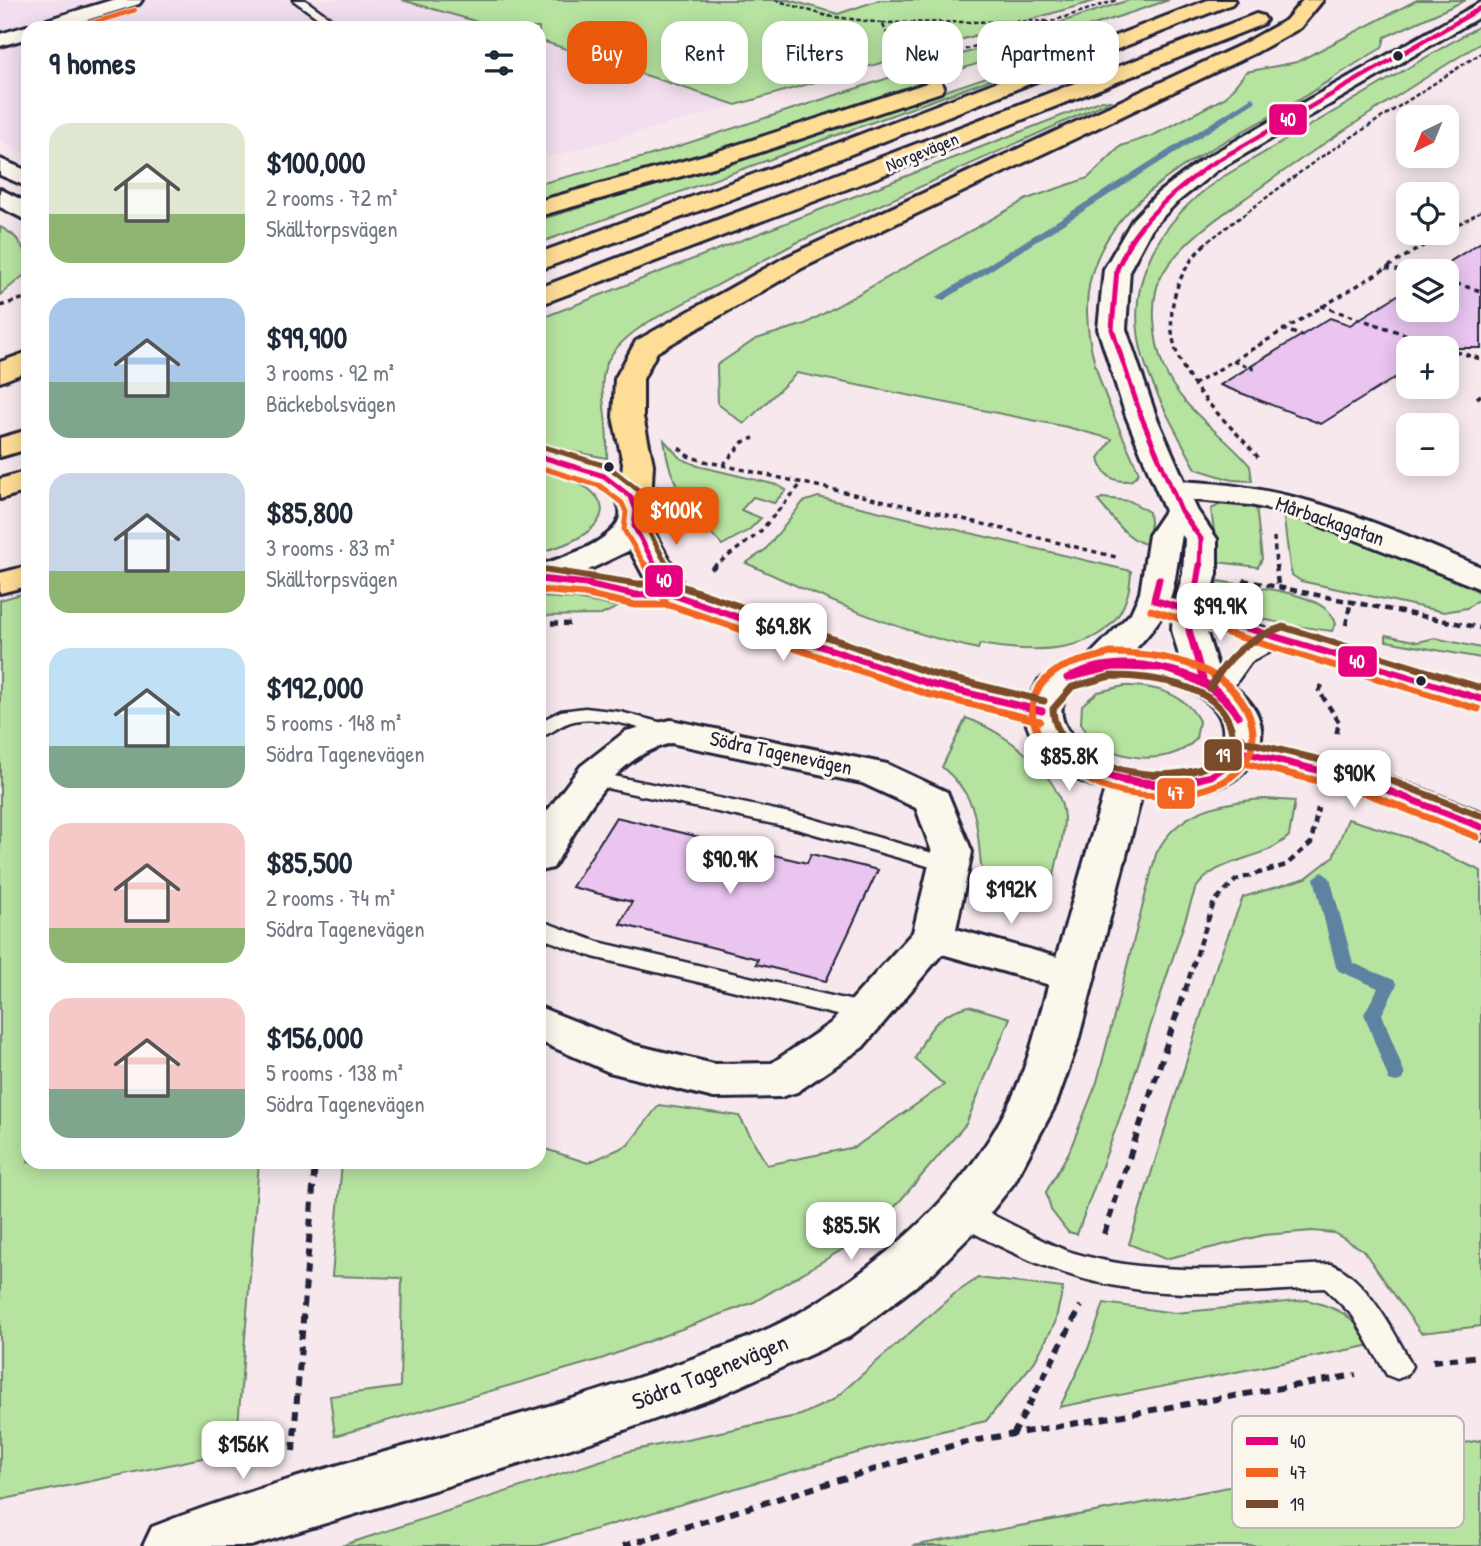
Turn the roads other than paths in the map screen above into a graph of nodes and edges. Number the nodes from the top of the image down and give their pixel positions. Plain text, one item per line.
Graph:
1 (132, 0) edge
2 (298, 0) edge
3 (1187, 0) edge
4 (1225, 0) edge
5 (1303, 0) edge
6 (1313, 0) edge
7 (1479, 11) edge
8 (63, 21) edge
9 (328, 21) edge
10 (1119, 23) edge
11 (944, 84) edge
12 (0, 166) edge
13 (21, 176) edge
14 (0, 196) edge
15 (546, 207) edge
16 (21, 210) edge
17 (546, 259) edge
18 (546, 294) edge
19 (21, 363) edge
20 (0, 373) edge
21 (21, 441) edge
22 (0, 448) edge
23 (546, 458) edge
24 (21, 482) edge
25 (0, 490) edge
26 (1177, 500) junction
27 (635, 514) junction
28 (546, 575) edge
29 (21, 578) edge
30 (546, 578) edge
31 (1481, 579) edge
32 (0, 583) edge
33 (1157, 583) junction
34 (671, 594) junction
35 (1190, 610) junction
36 (1283, 637) junction
37 (1098, 667) junction
38 (1212, 688) junction
39 (1481, 699) edge
40 (1042, 711) junction
41 (546, 724) edge
42 (671, 731) junction
43 (1240, 751) junction
44 (590, 778) junction
45 (1126, 782) junction
46 (1481, 827) edge
47 (546, 843) edge
48 (949, 865) junction
49 (546, 931) edge
50 (933, 937) junction
51 (1071, 976) junction
52 (866, 1013) junction
53 (546, 1026) edge
54 (962, 1213) junction
55 (1397, 1366) road end
56 (172, 1546) edge

1 - 8 street
2 - 9 lane
3 - 10 highway
4 - 17 highway, Norgevägen
5 - 18 highway, Norgevägen
6 - 27 highway
7 - 26 street
11 - 15 highway
12 - 13 street
14 - 16 street
19 - 20 highway
21 - 22 highway
23 - 27 street
24 - 25 highway
26 - 31 street, Mårbackagatan
26 - 33 street
26 - 35 street
27 - 28 street
27 - 34 street
29 - 32 highway
30 - 34 street
33 - 35 lane
33 - 37 street
34 - 40 street
35 - 36 lane
35 - 38 street
36 - 38 lane
36 - 39 lane
37 - 38 street
37 - 40 street
38 - 43 street
40 - 45 street
41 - 42 lane
42 - 44 street, Södra Tagenevägen
42 - 48 street, Södra Tagenevägen
43 - 45 street
43 - 46 street
44 - 47 street, Södra Tagenevägen
44 - 48 lane
45 - 51 street, Södra Tagenevägen
48 - 50 street, Södra Tagenevägen
49 - 52 lane
50 - 51 street
50 - 52 street, Södra Tagenevägen
51 - 54 street, Södra Tagenevägen
52 - 53 street, Södra Tagenevägen
54 - 55 lane
54 - 56 street, Södra Tagenevägen

